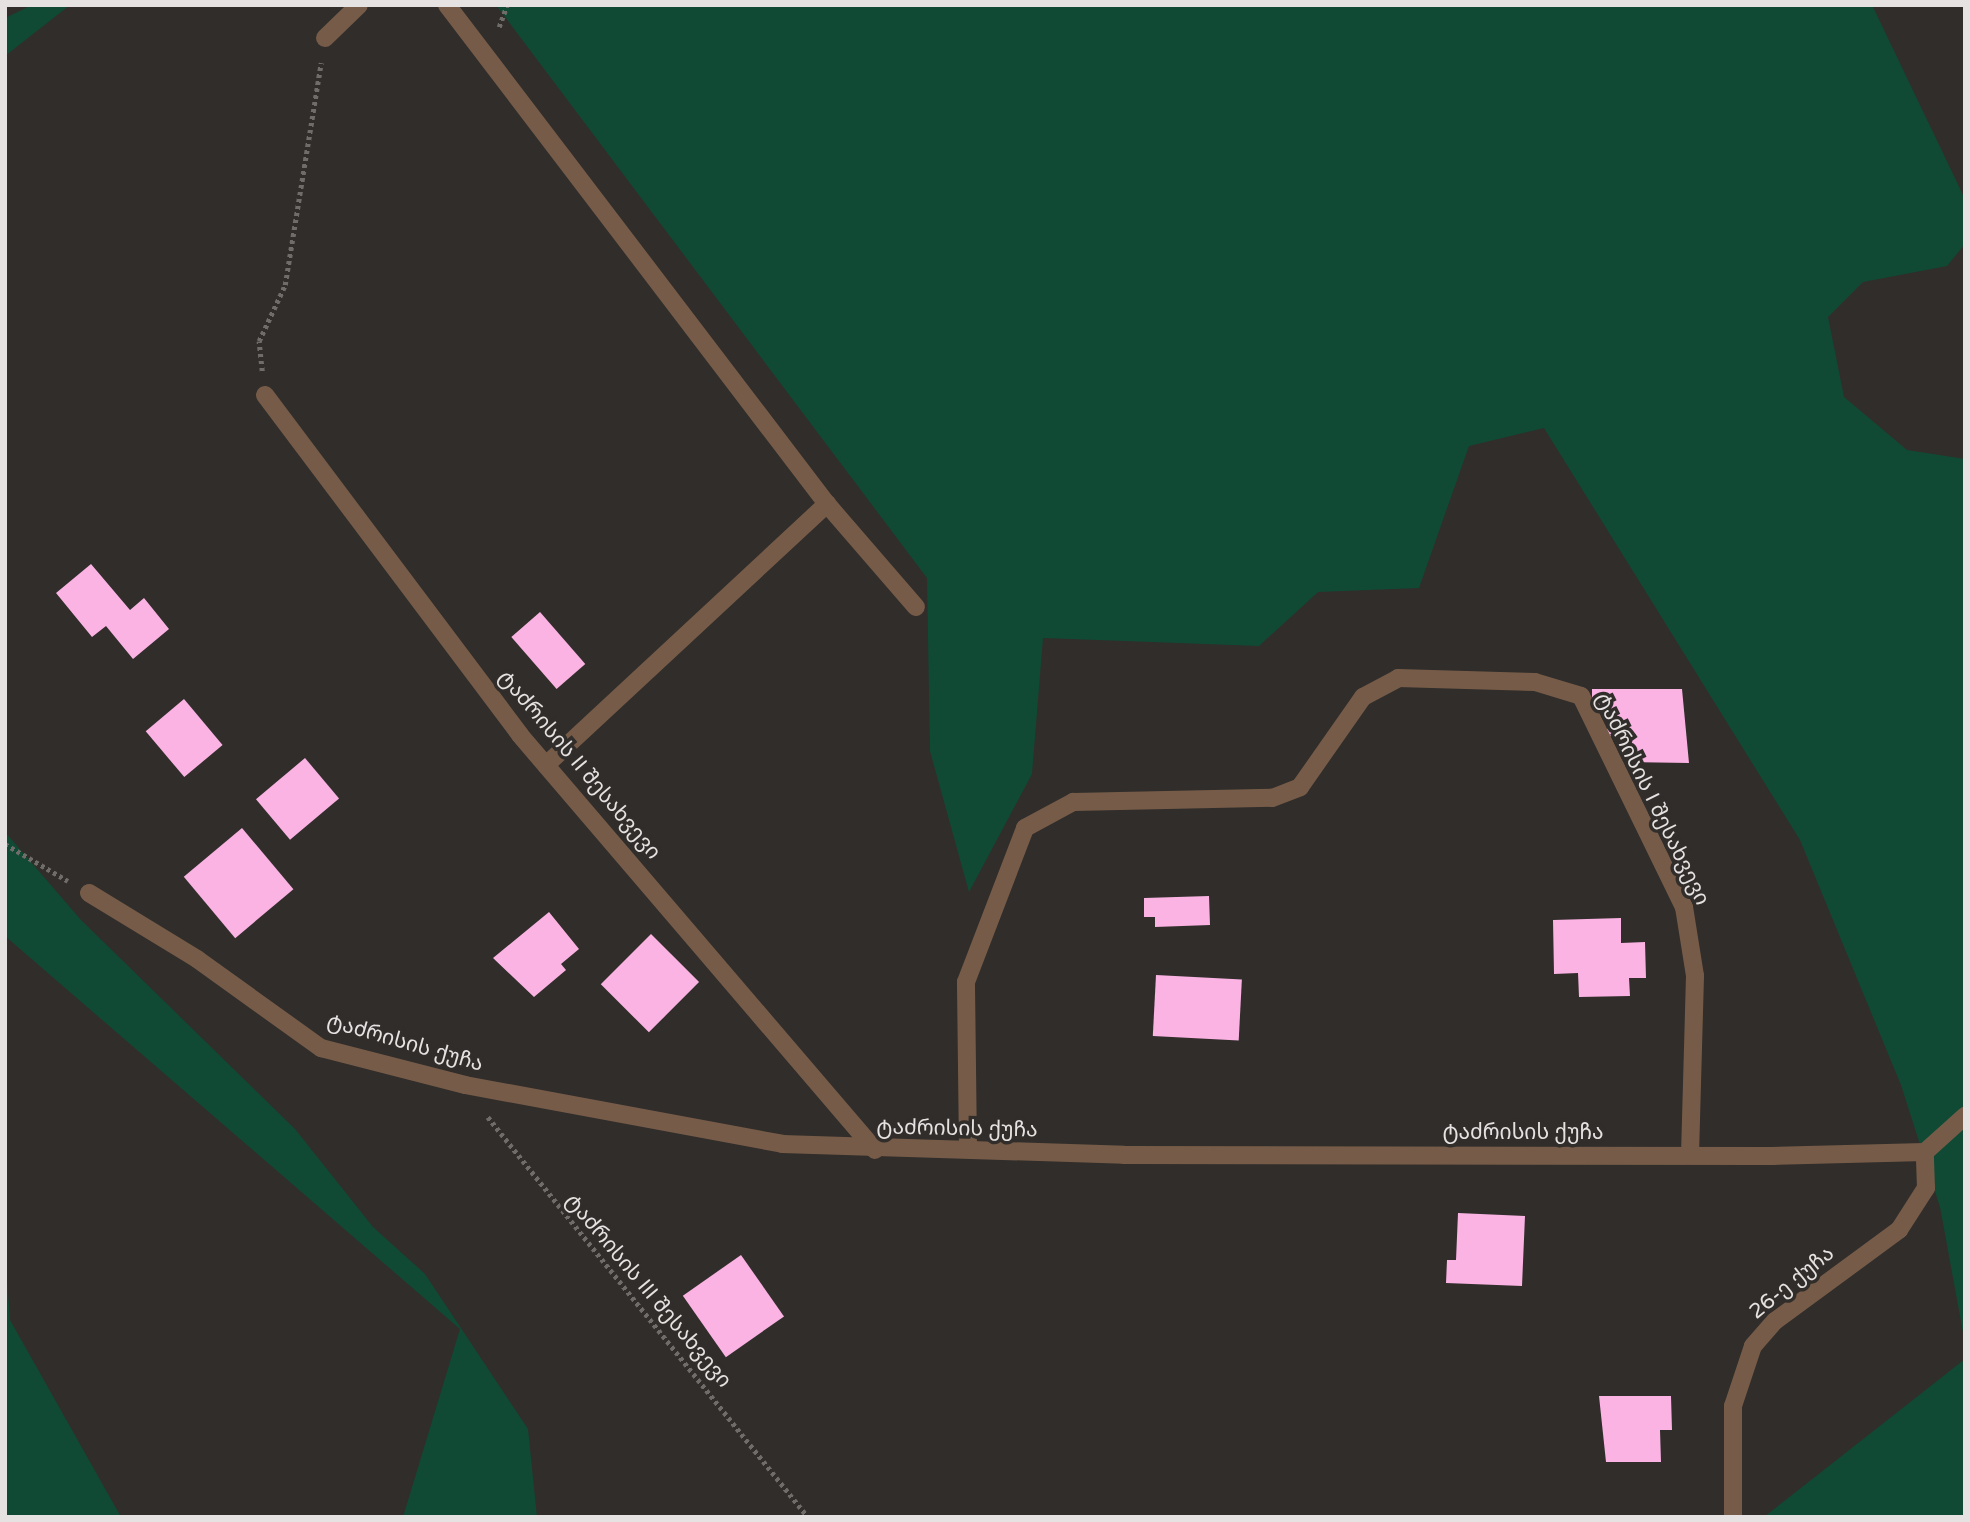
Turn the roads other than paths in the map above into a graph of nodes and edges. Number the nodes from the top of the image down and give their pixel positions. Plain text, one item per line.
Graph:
1 (359, 5) edge
2 (447, 5) edge
3 (325, 38) road end
4 (265, 395) road end
5 (827, 504) junction
6 (916, 607) dead end
7 (546, 765) junction
8 (89, 893) road end
9 (1965, 1116) edge
10 (968, 1149) junction
11 (875, 1150) junction
12 (1925, 1152) junction
13 (1690, 1154) junction
14 (1733, 1517) edge

1 - 3 street
2 - 5 street
4 - 7 street, ტაძრისის II შესახვევი
5 - 6 street
5 - 7 street
7 - 11 street, ტაძრისის II შესახვევი
8 - 11 street, ტაძრისის ქუჩა
9 - 12 street
10 - 11 street, ტაძრისის ქუჩა
10 - 13 street, ტაძრისის ქუჩა
10 - 13 street, ტაძრისის I შესახვევი
12 - 13 street, ტაძრისის ქუჩა
12 - 14 street, 26-ე ქუჩა

